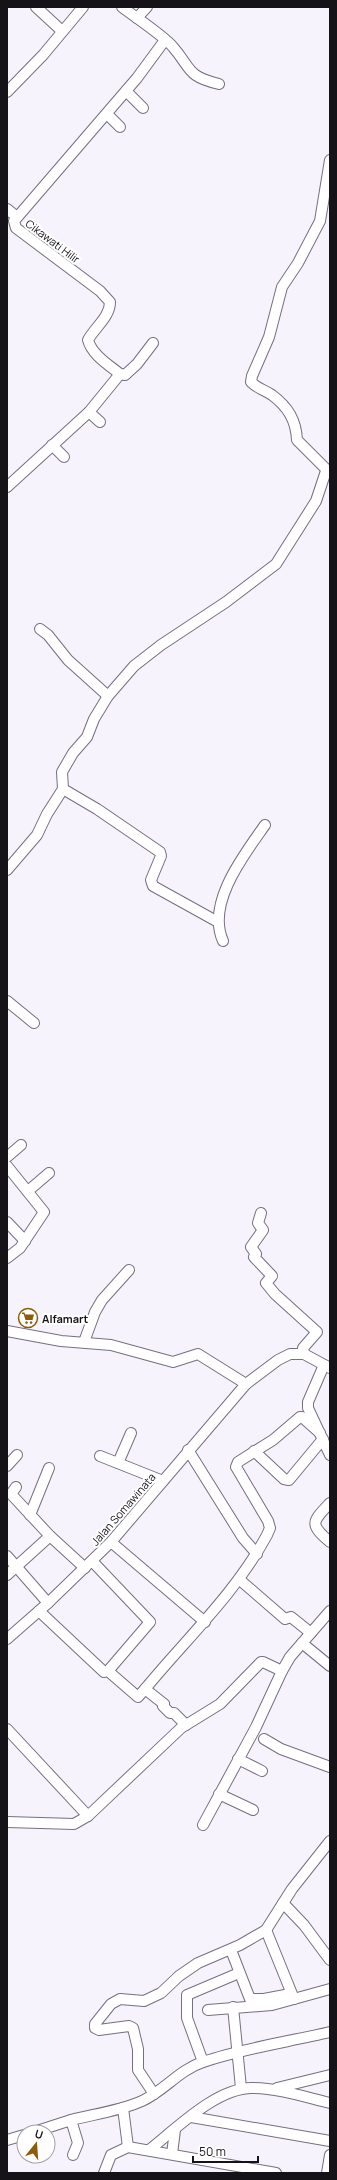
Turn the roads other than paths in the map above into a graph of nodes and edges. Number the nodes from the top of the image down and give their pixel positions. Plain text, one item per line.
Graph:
1 (36, 7) edge
2 (83, 7) edge
3 (122, 7) edge
4 (147, 7) edge
5 (137, 18) junction
6 (62, 31) junction
7 (165, 40) junction
8 (219, 84) dead end
9 (9, 85) edge
10 (126, 91) junction
11 (143, 108) dead end
12 (107, 114) junction
13 (120, 127) dead end
14 (330, 160) edge
15 (7, 209) edge
16 (17, 218) junction
17 (153, 343) dead end
18 (120, 374) junction
19 (89, 412) junction
20 (100, 422) dead end
21 (52, 445) junction
22 (64, 457) dead end
23 (328, 472) edge
24 (7, 488) edge
25 (40, 629) dead end
26 (108, 696) junction
27 (63, 789) junction
28 (264, 825) dead end
29 (7, 870) edge
30 (218, 922) junction
31 (223, 941) dead end
32 (7, 1001) edge
33 (34, 1023) dead end
34 (21, 1145) dead end
35 (7, 1157) edge
36 (7, 1166) edge
37 (49, 1174) dead end
38 (28, 1191) junction
39 (261, 1213) dead end
40 (7, 1222) edge
41 (25, 1241) junction
42 (7, 1258) edge
43 (129, 1270) dead end
44 (7, 1331) edge
45 (84, 1342) junction
46 (304, 1354) junction
47 (327, 1366) edge
48 (246, 1384) junction
49 (131, 1433) dead end
50 (322, 1436) junction
51 (188, 1450) junction
52 (254, 1451) junction
53 (17, 1455) dead end
54 (330, 1455) edge
55 (100, 1456) dead end
56 (118, 1463) junction
57 (7, 1466) edge
58 (49, 1468) dead end
59 (163, 1481) junction
60 (16, 1487) dead end
61 (330, 1503) edge
62 (30, 1515) junction
63 (50, 1536) junction
64 (111, 1542) junction
65 (330, 1542) edge
66 (257, 1554) junction
67 (7, 1556) edge
68 (88, 1565) junction
69 (16, 1566) junction
70 (7, 1575) edge
71 (240, 1580) junction
72 (48, 1603) junction
73 (39, 1610) junction
74 (330, 1611) edge
75 (205, 1622) junction
76 (311, 1633) junction
77 (7, 1639) edge
78 (302, 1643) junction
79 (330, 1666) edge
80 (108, 1671) junction
81 (282, 1671) junction
82 (145, 1688) junction
83 (186, 1725) junction
84 (7, 1729) edge
85 (264, 1739) dead end
86 (238, 1759) junction
87 (330, 1767) edge
88 (262, 1771) dead end
89 (219, 1794) junction
90 (253, 1810) dead end
91 (88, 1816) junction
92 (7, 1822) edge
93 (203, 1825) dead end
94 (330, 1841) edge
95 (283, 1903) junction
96 (266, 1930) junction
97 (231, 1950) junction
98 (330, 1960) edge
99 (239, 1973) junction
100 (330, 1989) edge
101 (293, 1996) junction
102 (233, 2007) junction
103 (208, 2010) dead end
104 (330, 2032) edge
105 (237, 2052) junction
106 (203, 2062) junction
107 (330, 2075) edge
108 (241, 2088) junction
109 (269, 2089) junction
110 (154, 2094) junction
111 (330, 2102) edge
112 (124, 2108) junction
113 (191, 2117) junction
114 (71, 2120) junction
115 (56, 2125) edge
116 (175, 2130) junction
117 (330, 2141) edge
118 (128, 2147) junction
119 (149, 2150) junction
120 (172, 2154) junction
121 (73, 2155) dead end
122 (330, 2155) edge
123 (104, 2173) edge
124 (276, 2173) edge
125 (327, 2173) edge

1 - 6 street
2 - 6 street
3 - 5 street
4 - 5 street
5 - 7 street
6 - 9 street
7 - 8 street
7 - 10 street, Cikawati Hilir
10 - 11 street
10 - 12 street, Cikawati Hilir
12 - 13 street
12 - 16 street, Cikawati Hilir
14 - 23 street
15 - 16 street
16 - 18 street, Cikawati Hilir
17 - 18 street
18 - 19 street
19 - 20 street
19 - 21 street
21 - 22 street
21 - 24 street
23 - 26 street
25 - 26 street
26 - 27 street
27 - 29 street
27 - 30 street
28 - 30 street
30 - 31 street
32 - 33 street
34 - 35 street
36 - 38 street
37 - 38 street
38 - 41 street
39 - 46 street
40 - 41 street
41 - 42 street
43 - 45 street
44 - 45 street
45 - 48 street
46 - 47 street
46 - 48 street, Jalan Somawinata
47 - 50 street
48 - 51 street, Jalan Somawinata
49 - 56 street
50 - 52 street
50 - 52 street
50 - 54 street
51 - 59 street, Jalan Somawinata
51 - 66 street
52 - 66 street
53 - 57 street
55 - 56 street
56 - 59 street
58 - 62 street
59 - 64 street, Jalan Somawinata
60 - 62 street
61 - 65 street
62 - 63 street
63 - 68 street
63 - 69 street
64 - 68 street, Jalan Somawinata
64 - 75 street
66 - 71 street
67 - 69 street
68 - 72 street, Jalan Somawinata
68 - 80 street
69 - 70 street
69 - 72 street
71 - 75 street
71 - 76 street
72 - 73 street, Jalan Somawinata
73 - 77 street, Jalan Somawinata
73 - 80 street
74 - 76 street
75 - 82 street
76 - 78 street
78 - 79 street
78 - 81 street
80 - 82 street
81 - 83 street
81 - 86 street
82 - 83 street
83 - 91 street
84 - 91 street
85 - 87 street
86 - 88 street
86 - 89 street
89 - 90 street
89 - 93 street
91 - 92 street
94 - 95 street
95 - 96 street
95 - 98 street
96 - 97 street
96 - 101 street
97 - 99 street
97 - 110 street
99 - 101 street
99 - 106 street
100 - 101 street
101 - 102 street
102 - 103 street
102 - 105 street
104 - 105 street
105 - 106 street
105 - 108 street
106 - 110 street
107 - 109 street
108 - 109 street
108 - 113 street
109 - 111 street
110 - 112 street
112 - 114 street
112 - 118 street
113 - 116 street
113 - 117 street
114 - 115 street
114 - 121 street
116 - 119 street
116 - 120 street
118 - 119 street
118 - 123 street
119 - 120 street
120 - 124 street
122 - 125 street

